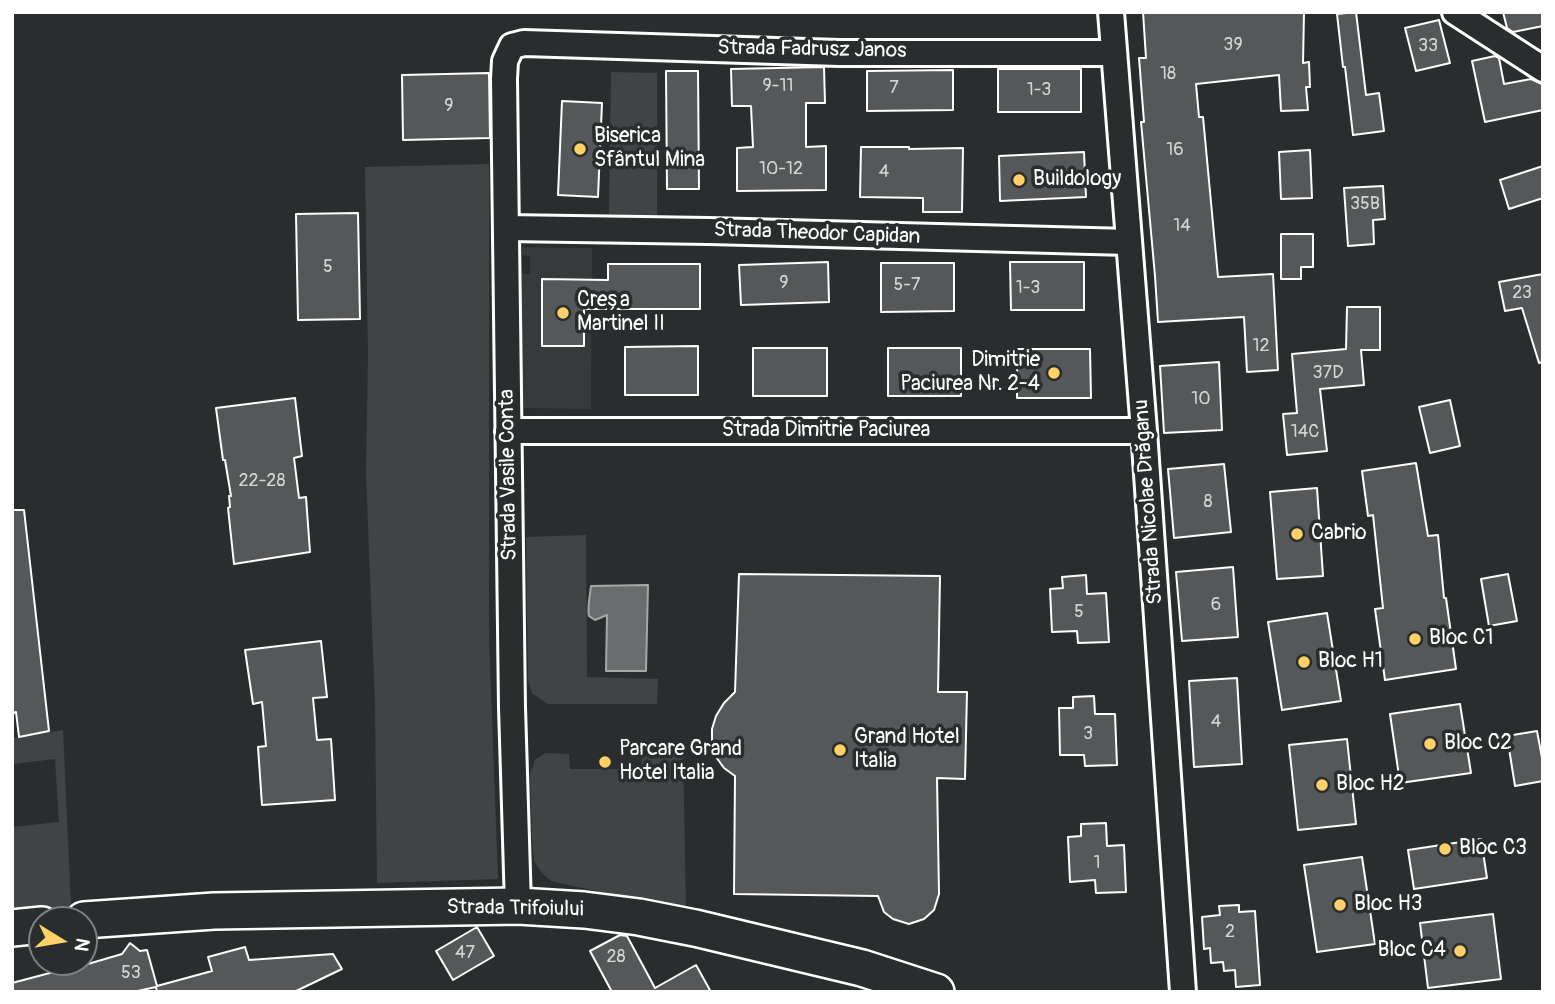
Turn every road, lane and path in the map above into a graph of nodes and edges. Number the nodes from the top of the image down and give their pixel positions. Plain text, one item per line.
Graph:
1 (1111, 12) edge
2 (1455, 12) edge
3 (512, 46) joint
4 (1114, 53) junction
5 (1543, 69) edge
6 (506, 228) junction
7 (1129, 242) junction
8 (508, 431) junction
9 (1144, 431) junction
10 (518, 906) junction
11 (98, 919) edge
12 (936, 992) edge
13 (1183, 992) edge

1 - 4 street, Strada Nicolae Drăganu
2 - 5 street
3 - 4 street, Strada Fadrusz Janos
3 - 6 street, Strada Vasile Conta
4 - 7 street, Strada Nicolae Drăganu
6 - 7 street, Strada Theodor Capidan
6 - 8 street, Strada Vasile Conta
7 - 9 street, Strada Nicolae Drăganu
8 - 9 street, Strada Dimitrie Paciurea
8 - 10 street, Strada Vasile Conta
9 - 13 street, Strada Nicolae Drăganu
10 - 11 street, Strada Trifoiului
10 - 12 street, Strada Trifoiului

